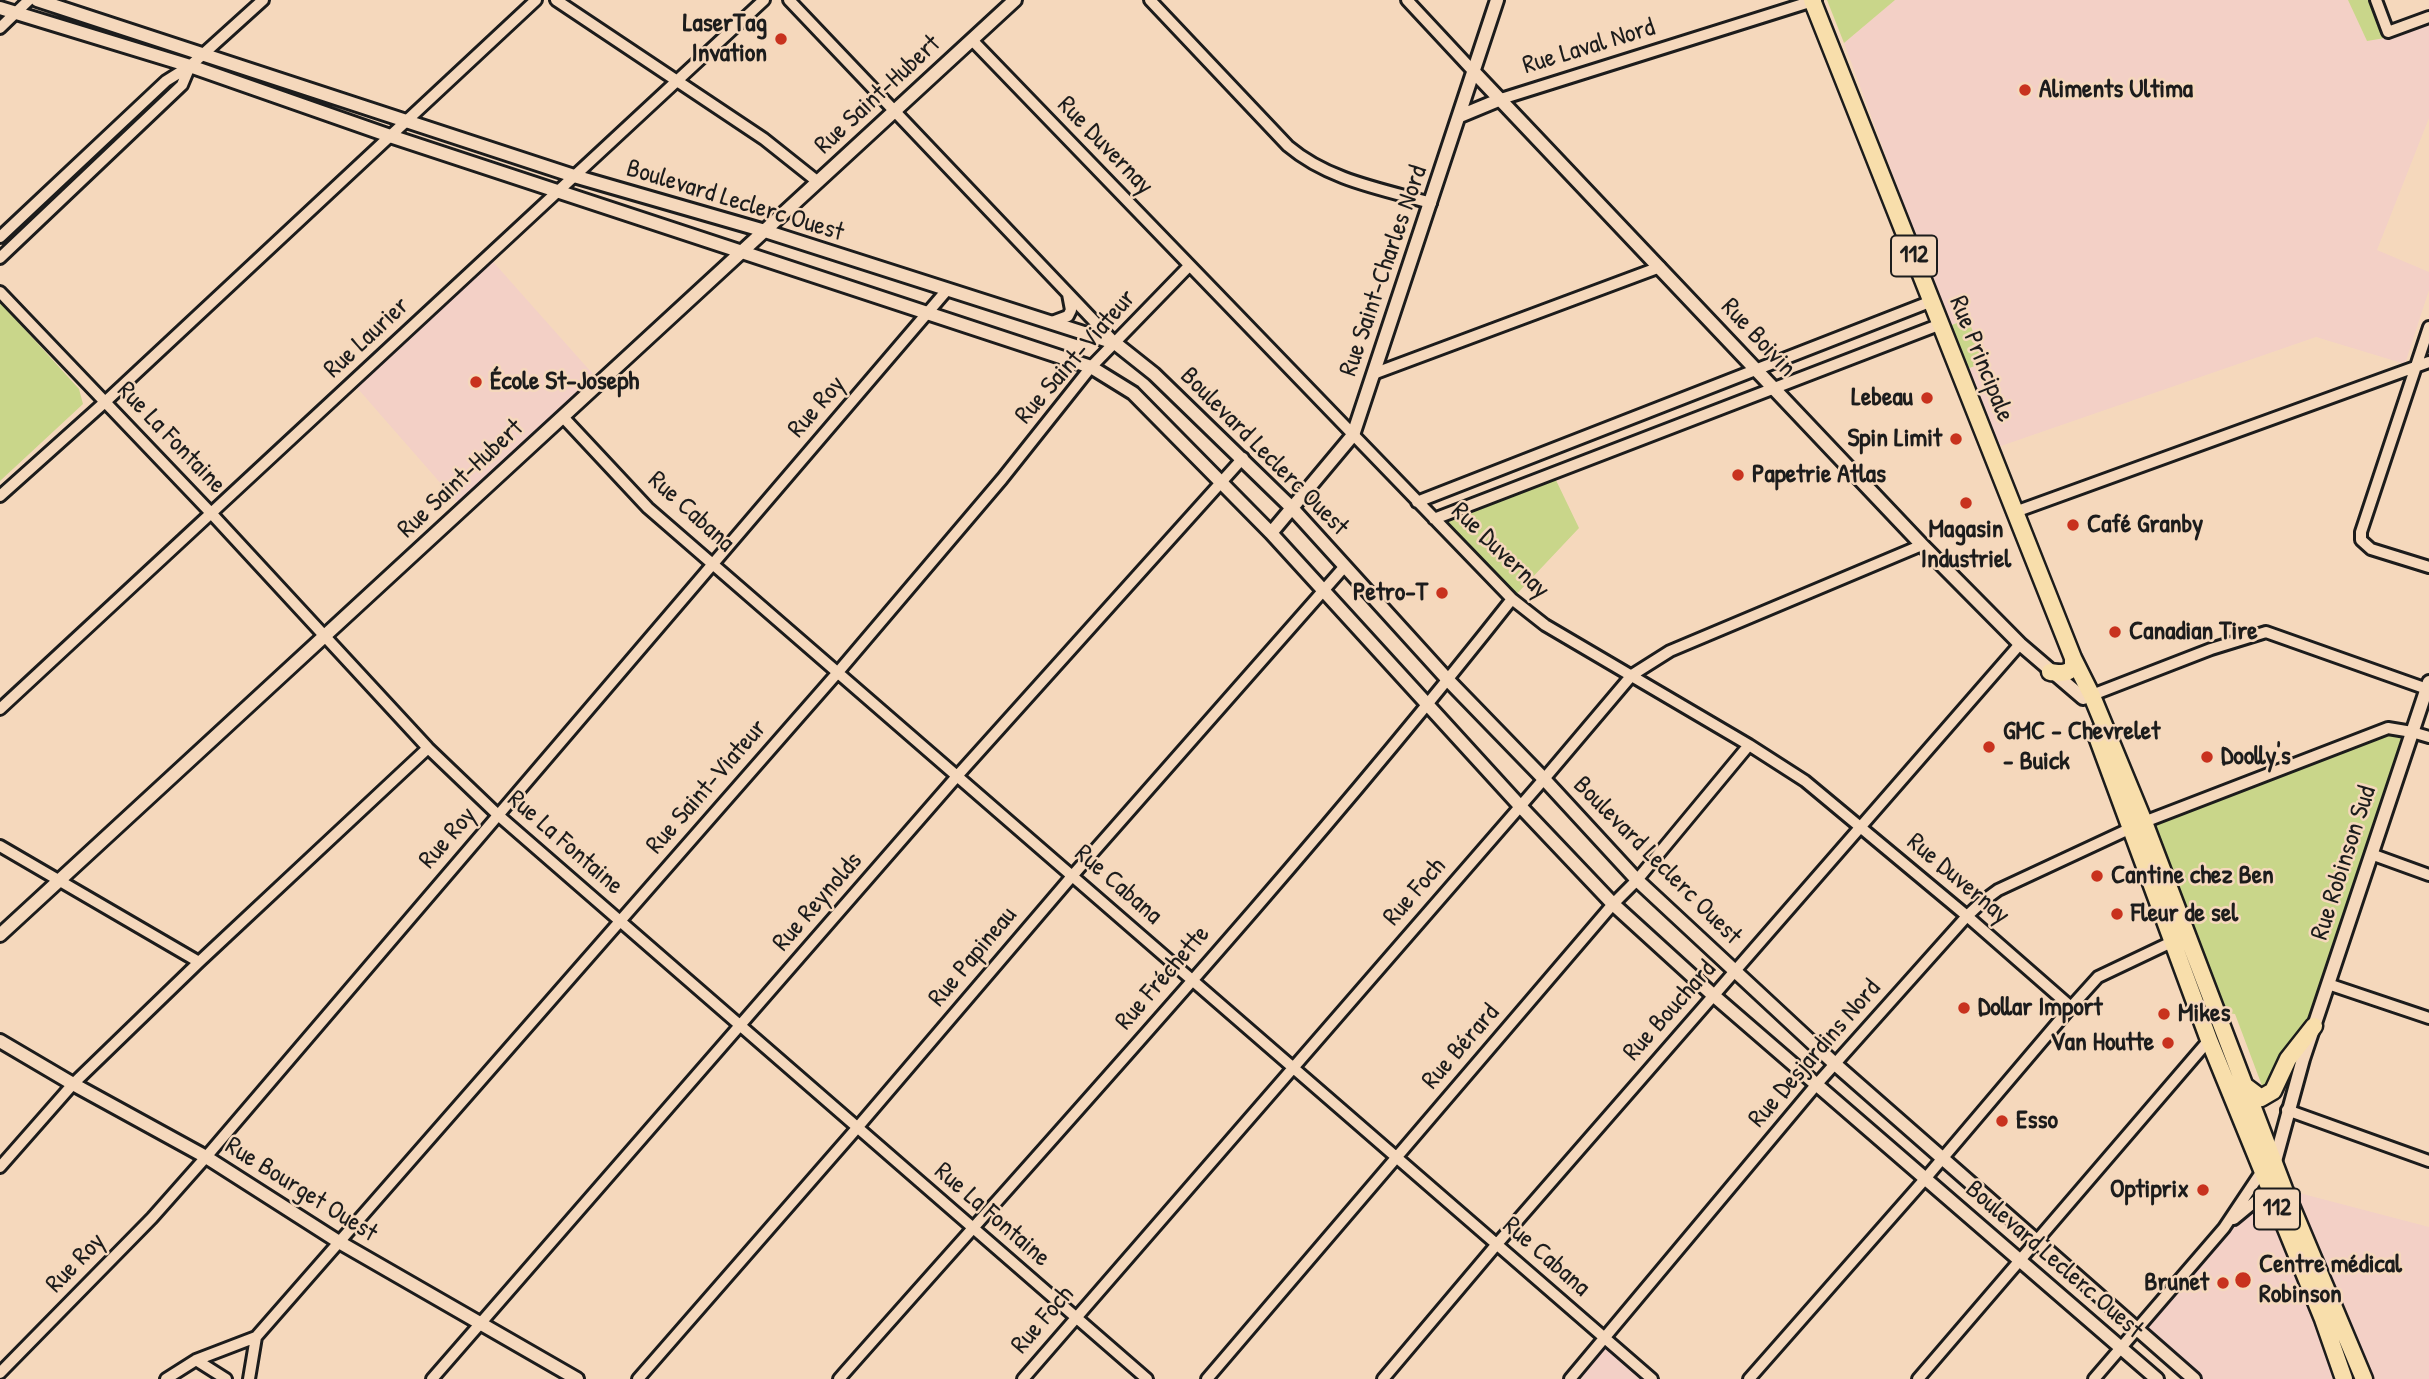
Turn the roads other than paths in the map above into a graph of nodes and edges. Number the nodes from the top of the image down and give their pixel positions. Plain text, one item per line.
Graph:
1 (29, 0) edge
2 (37, 0) edge
3 (263, 0) edge
4 (536, 0) edge
5 (556, 0) edge
6 (764, 0) edge
7 (789, 0) edge
8 (1015, 0) edge
9 (1150, 0) edge
10 (1407, 0) edge
11 (1497, 0) edge
12 (2375, 0) edge
13 (1814, 1) edge
14 (0, 8) edge
15 (17, 13) junction
16 (2429, 17) edge
17 (0, 28) edge
18 (972, 40) junction
19 (203, 54) junction
20 (191, 66) junction
21 (1474, 72) junction
22 (677, 81) junction
23 (1501, 99) junction
24 (894, 111) junction
25 (1460, 116) junction
26 (406, 121) junction
27 (390, 136) junction
28 (574, 176) junction
29 (818, 182) junction
30 (558, 191) junction
31 (1431, 203) junction
32 (765, 231) junction
33 (0, 236) edge
34 (741, 253) junction
35 (0, 258) edge
36 (1189, 266) junction
37 (1660, 267) junction
38 (947, 290) junction
39 (0, 292) edge
40 (1068, 295) junction
41 (1932, 301) junction
42 (929, 312) junction
43 (1052, 322) junction
44 (1941, 324) junction
45 (2429, 327) edge
46 (1856, 331) junction
47 (1115, 342) junction
48 (1865, 353) junction
49 (2429, 362) edge
50 (2417, 366) junction
51 (1091, 367) junction
52 (1756, 369) junction
53 (1373, 374) junction
54 (1774, 388) junction
55 (105, 402) junction
56 (1670, 403) junction
57 (563, 417) junction
58 (1680, 425) junction
59 (1591, 434) junction
60 (1353, 435) junction
61 (1599, 456) junction
62 (1243, 458) junction
63 (1528, 458) junction
64 (1537, 480) junction
65 (1222, 481) junction
66 (0, 496) edge
67 (1417, 502) junction
68 (1292, 508) junction
69 (2015, 512) junction
70 (211, 513) junction
71 (1434, 519) junction
72 (1271, 533) junction
73 (1922, 545) junction
74 (714, 563) junction
75 (1345, 566) junction
76 (2429, 567) edge
77 (1323, 590) junction
78 (1512, 599) junction
79 (324, 637) junction
80 (2020, 644) junction
81 (2073, 658) junction
82 (839, 671) junction
83 (2050, 672) junction
84 (1632, 675) junction
85 (1448, 680) junction
86 (2428, 685) edge
87 (2088, 697) junction
88 (1428, 703) junction
89 (0, 709) edge
90 (2412, 732) junction
91 (2429, 737) edge
92 (1749, 745) junction
93 (428, 748) junction
94 (958, 775) junction
95 (1544, 779) junction
96 (1520, 806) junction
97 (498, 815) junction
98 (2136, 825) junction
99 (1861, 827) junction
100 (0, 846) edge
101 (2371, 854) junction
102 (1073, 875) junction
103 (2429, 875) edge
104 (59, 880) junction
105 (1637, 880) junction
106 (1613, 904) junction
107 (1967, 916) junction
108 (620, 921) junction
109 (0, 935) edge
110 (2179, 938) junction
111 (199, 962) junction
112 (1735, 972) junction
113 (1193, 980) junction
114 (2328, 984) junction
115 (1713, 995) junction
116 (2071, 1007) junction
117 (2429, 1018) edge
118 (740, 1026) junction
119 (2314, 1026) junction
120 (2209, 1040) junction
121 (0, 1041) edge
122 (2303, 1059) junction
123 (1835, 1064) junction
124 (1293, 1066) junction
125 (73, 1084) junction
126 (1816, 1085) junction
127 (2245, 1086) junction
128 (2287, 1110) junction
129 (858, 1128) junction
130 (2269, 1148) junction
131 (206, 1157) junction
132 (1397, 1157) junction
133 (1942, 1158) junction
134 (2429, 1161) edge
135 (0, 1167) edge
136 (2268, 1168) junction
137 (1925, 1179) junction
138 (2269, 1190) junction
139 (972, 1228) junction
140 (2224, 1228) junction
141 (2037, 1241) junction
142 (339, 1242) junction
143 (1497, 1244) junction
144 (2020, 1261) junction
145 (1076, 1317) junction
146 (478, 1324) junction
147 (2137, 1329) junction
148 (256, 1337) junction
149 (1605, 1338) junction
150 (2121, 1348) junction
151 (197, 1360) junction
152 (0, 1373) edge
153 (225, 1378) edge
154 (166, 1379) edge
155 (249, 1379) edge
156 (432, 1379) edge
157 (577, 1379) edge
158 (638, 1379) edge
159 (839, 1379) edge
160 (1023, 1379) edge
161 (1147, 1379) edge
162 (1207, 1379) edge
163 (1383, 1379) edge
164 (1570, 1379) edge
165 (1652, 1379) edge
166 (1749, 1379) edge
167 (1918, 1379) edge
168 (2094, 1379) edge
169 (2157, 1379) edge
170 (2194, 1379) edge
171 (2344, 1379) edge
172 (2364, 1379) edge

1 - 15 street
2 - 19 street, Boulevard Leclerc Ouest
3 - 19 street
4 - 26 street
5 - 22 street
6 - 22 street, Rue Laurier
7 - 24 street
8 - 18 street, Rue Saint-Hubert
9 - 31 street
10 - 21 street, Rue Boivin
11 - 21 street, Rue Saint-Charles Nord
12 - 16 street
13 - 23 street, Rue Laval Nord
13 - 41 main road, Rue Principale / 112
14 - 15 street, Boulevard Leclerc Ouest
15 - 17 street
15 - 20 street, Boulevard Leclerc Ouest
18 - 24 street, Rue Saint-Hubert
18 - 36 street, Rue Duvernay
19 - 20 street
19 - 26 street, Boulevard Leclerc Ouest
20 - 27 street, Boulevard Leclerc Ouest
20 - 33 street
20 - 35 street
21 - 23 street, Rue Boivin
21 - 25 street, Rue Saint-Charles Nord
22 - 28 street, Rue Laurier
22 - 29 street
23 - 25 street, Rue Laval Nord
23 - 37 street, Rue Boivin
24 - 29 street, Rue Saint-Hubert
24 - 40 street
25 - 31 street, Rue Saint-Charles Nord
26 - 27 street
26 - 28 street, Boulevard Leclerc Ouest
27 - 30 street, Boulevard Leclerc Ouest
27 - 55 street
28 - 30 street, Rue Laurier
28 - 32 street, Boulevard Leclerc Ouest
29 - 32 street, Rue Saint-Hubert
30 - 34 street, Boulevard Leclerc Ouest
30 - 70 street, Rue Laurier
31 - 53 street, Rue Saint-Charles Nord
32 - 34 street, Rue Saint-Hubert
32 - 38 street, Boulevard Leclerc Ouest
34 - 42 street, Boulevard Leclerc Ouest
34 - 57 street, Rue Saint-Hubert
36 - 47 street, Rue Saint-Viateur
36 - 60 street, Rue Duvernay
37 - 52 street, Rue Boivin
37 - 53 street
38 - 42 street, Rue Roy
38 - 43 street, Boulevard Leclerc Ouest
39 - 55 street, Rue La Fontaine
40 - 43 street
40 - 47 street
41 - 44 main road, Rue Principale / 112
41 - 46 street
42 - 51 street, Boulevard Leclerc Ouest
42 - 74 street, Rue Roy
43 - 47 street, Boulevard Leclerc Ouest
44 - 48 street
44 - 69 main road, Rue Principale / 112
45 - 50 street
46 - 48 street
46 - 52 street
47 - 51 street, Rue Saint-Viateur
47 - 62 street, Boulevard Leclerc Ouest
48 - 54 street
49 - 50 street
50 - 69 street
50 - 76 street
51 - 65 street, Boulevard Leclerc Ouest
51 - 82 street, Rue Saint-Viateur
52 - 54 street, Rue Boivin
52 - 56 street
53 - 60 street, Rue Saint-Charles Nord
54 - 58 street
54 - 73 street, Rue Boivin
55 - 66 street
55 - 70 street, Rue La Fontaine
56 - 58 street
56 - 59 street
57 - 74 street, Rue Cabana
57 - 79 street, Rue Saint-Hubert
58 - 61 street
59 - 61 street
59 - 63 street
60 - 67 street, Rue Duvernay
60 - 68 street, Rue Saint-Charles Nord
61 - 64 street
62 - 65 street, Rue Reynolds
62 - 68 street, Boulevard Leclerc Ouest
63 - 64 street
63 - 67 street
64 - 71 street
65 - 72 street, Boulevard Leclerc Ouest
65 - 94 street, Rue Reynolds
67 - 71 street, Rue Duvernay
68 - 72 street, Rue Saint-Charles Nord
68 - 75 street, Boulevard Leclerc Ouest
69 - 81 main road, Rue Principale / 112
70 - 79 street, Rue La Fontaine
70 - 89 street, Rue Laurier
71 - 78 street, Rue Duvernay
72 - 77 street, Boulevard Leclerc Ouest
73 - 80 street, Rue Boivin
73 - 84 street, Rue Foch
74 - 82 street, Rue Cabana
74 - 97 street, Rue Roy
75 - 77 street, Rue Papineau
75 - 85 street, Boulevard Leclerc Ouest
77 - 88 street, Boulevard Leclerc Ouest
77 - 102 street, Rue Papineau
78 - 84 street, Rue Duvernay
78 - 85 street, Rue Fréchette
79 - 93 street, Rue La Fontaine
79 - 104 street, Rue Saint-Hubert
80 - 83 street, Rue Boivin
80 - 99 street, Rue Bouchard
81 - 83 main road
81 - 87 main road, Rue Principale / 112
82 - 94 street, Rue Cabana
82 - 108 street, Rue Saint-Viateur
83 - 87 street, Rue Boivin
84 - 92 street, Rue Duvernay
84 - 95 street, Rue Foch
85 - 88 street, Rue Fréchette
85 - 95 street, Boulevard Leclerc Ouest
86 - 87 street
86 - 90 street, Rue Robinson Sud
87 - 98 main road, Rue Principale / 112
88 - 96 street, Boulevard Leclerc Ouest
88 - 113 street, Rue Fréchette
90 - 91 street, Rue Desjardins Nord
90 - 98 street, Rue Desjardins Nord
90 - 101 street, Rue Robinson Sud
92 - 99 street, Rue Duvernay
92 - 105 street, Rue Bérard
93 - 97 street, Rue La Fontaine
93 - 111 street
94 - 102 street, Rue Cabana
94 - 118 street, Rue Reynolds
95 - 96 street, Rue Foch
95 - 105 street, Boulevard Leclerc Ouest
96 - 106 street, Boulevard Leclerc Ouest
96 - 124 street, Rue Foch
97 - 108 street, Rue La Fontaine
97 - 131 street, Rue Roy
98 - 107 street, Rue Desjardins Nord
98 - 110 main road, Rue Principale / 112
99 - 107 street, Rue Duvernay
99 - 112 street, Rue Bouchard
100 - 104 street
101 - 103 street
101 - 114 street, Rue Robinson Sud
102 - 113 street, Rue Cabana
102 - 129 street, Rue Papineau
104 - 109 street, Rue Saint-Hubert
104 - 111 street
105 - 106 street, Rue Bérard
105 - 112 street, Boulevard Leclerc Ouest
106 - 115 street, Boulevard Leclerc Ouest
106 - 132 street, Rue Bérard
107 - 116 street, Rue Duvernay
107 - 123 street, Rue Desjardins Nord
108 - 118 street, Rue La Fontaine
108 - 142 street, Rue Saint-Viateur
110 - 116 street
110 - 120 main road, Rue Principale / 112
110 - 127 main road, Rue Principale / 112
111 - 125 street
112 - 115 street, Rue Bouchard
112 - 123 street, Boulevard Leclerc Ouest
113 - 124 street, Rue Cabana
113 - 139 street, Rue Fréchette
114 - 117 street
114 - 119 street, Rue Robinson Sud
115 - 126 street, Boulevard Leclerc Ouest
115 - 143 street, Rue Bouchard
116 - 133 street
118 - 129 street, Rue La Fontaine
118 - 146 street, Rue Reynolds
119 - 122 street, Rue Robinson Sud
119 - 127 main road
120 - 136 main road, Rue Principale / 112
120 - 141 street
121 - 125 street, Rue Bourget Ouest
122 - 128 street, Rue Robinson Sud
122 - 130 street, Rue Robinson Sud
123 - 126 street, Rue Desjardins Nord
123 - 133 street, Boulevard Leclerc Ouest
124 - 132 street, Rue Cabana
124 - 145 street, Rue Foch
125 - 131 street, Rue Bourget Ouest
125 - 135 street
126 - 137 street, Boulevard Leclerc Ouest
126 - 149 street, Rue Desjardins Nord
127 - 130 main road, Rue Principale / 112
128 - 134 street
128 - 136 street, Rue Robinson Sud
129 - 139 street, Rue La Fontaine
129 - 158 street, Rue Papineau
130 - 136 main road, Rue Principale / 112
131 - 142 street, Rue Bourget Ouest
131 - 152 street, Rue Roy
132 - 143 street, Rue Cabana
132 - 162 street, Rue Bérard
133 - 137 street
133 - 141 street, Boulevard Leclerc Ouest
136 - 138 main road, Rue Principale / 112
136 - 140 street
136 - 172 main road, Rue Principale / 112
137 - 144 street, Boulevard Leclerc Ouest
137 - 166 street
138 - 140 street
138 - 171 main road, Rue Principale / 112
139 - 145 street, Rue La Fontaine
139 - 159 street, Rue Fréchette
140 - 147 street
141 - 144 street
141 - 147 street, Boulevard Leclerc Ouest
142 - 146 street, Rue Bourget Ouest
142 - 148 street, Rue Saint-Viateur
143 - 149 street, Rue Cabana
143 - 163 street, Rue Bouchard
144 - 150 street, Boulevard Leclerc Ouest
144 - 167 street
145 - 160 street, Rue Foch
145 - 161 street, Rue La Fontaine
146 - 156 street, Rue Reynolds
146 - 157 street, Rue Bourget Ouest
147 - 150 street
147 - 170 street, Boulevard Leclerc Ouest
148 - 151 street
148 - 155 street
149 - 164 street, Rue Desjardins Nord
149 - 165 street, Rue Cabana
150 - 168 street
150 - 169 street, Boulevard Leclerc Ouest
151 - 153 street
151 - 154 street

